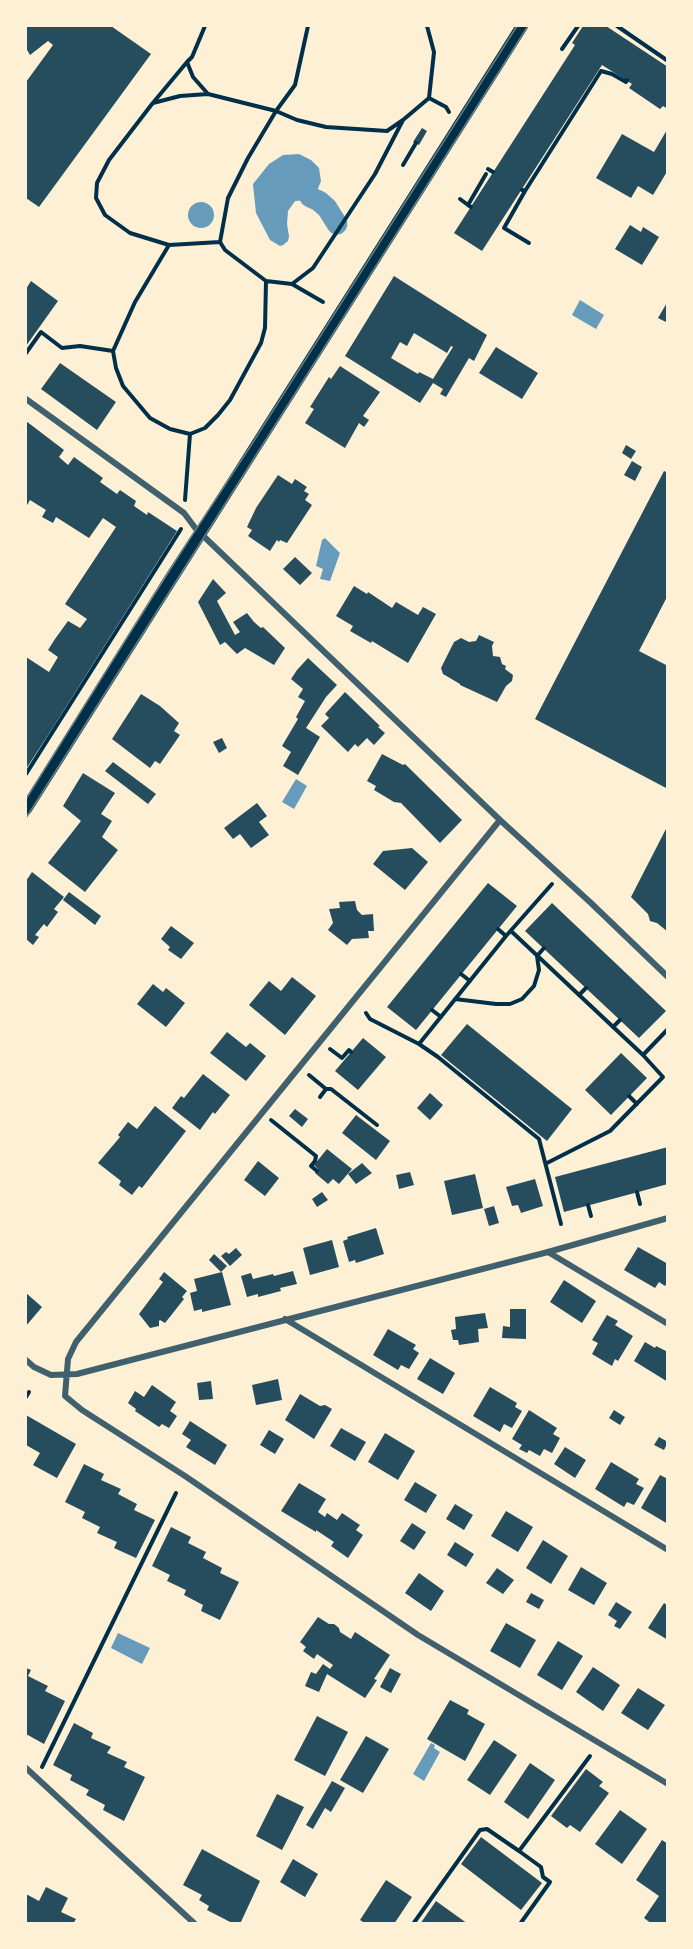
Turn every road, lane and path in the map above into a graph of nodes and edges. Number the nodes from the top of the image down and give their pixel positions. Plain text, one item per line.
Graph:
1 (205, 26) edge
2 (308, 26) edge
3 (427, 26) edge
4 (522, 26) edge
5 (578, 26) edge
6 (617, 26) edge
7 (562, 49) dead end
8 (668, 61) edge
9 (187, 62) junction
10 (627, 80) dead end
11 (208, 94) junction
12 (429, 98) junction
13 (152, 104) junction
14 (276, 111) junction
15 (455, 116) dead end
16 (403, 120) junction
17 (416, 144) dead end
18 (403, 165) dead end
19 (494, 172) dead end
20 (460, 199) dead end
21 (220, 242) junction
22 (529, 243) dead end
23 (169, 245) junction
24 (266, 280) junction
25 (292, 284) junction
26 (323, 302) dead end
27 (113, 351) junction
28 (26, 353) edge
29 (26, 399) edge
30 (190, 434) junction
31 (184, 513) junction
32 (200, 532) junction
33 (26, 774) edge
34 (26, 809) edge
35 (500, 820) junction
36 (560, 874) junction
37 (498, 929) dead end
38 (511, 931) junction
39 (506, 936) junction
40 (544, 948) dead end
41 (537, 956) junction
42 (461, 974) dead end
43 (668, 977) edge
44 (470, 981) junction
45 (586, 988) dead end
46 (579, 995) junction
47 (455, 999) junction
48 (432, 1010) dead end
49 (366, 1013) dead end
50 (441, 1017) junction
51 (620, 1020) dead end
52 (613, 1027) junction
53 (668, 1029) edge
54 (419, 1044) junction
55 (351, 1052) dead end
56 (336, 1053) dead end
57 (643, 1055) junction
58 (663, 1077) junction
59 (315, 1080) dead end
60 (668, 1081) edge
61 (326, 1089) junction
62 (320, 1096) dead end
63 (629, 1096) dead end
64 (637, 1104) junction
65 (278, 1125) dead end
66 (377, 1125) dead end
67 (546, 1163) junction
68 (317, 1171) dead end
69 (637, 1192) dead end
70 (640, 1204) dead end
71 (588, 1205) dead end
72 (591, 1216) dead end
73 (668, 1218) edge
74 (561, 1224) dead end
75 (548, 1252) junction
76 (285, 1319) junction
77 (668, 1324) edge
78 (26, 1360) edge
79 (67, 1375) junction
80 (29, 1392) dead end
81 (26, 1397) edge
82 (176, 1493) dead end
83 (668, 1550) edge
84 (590, 1756) dead end
85 (26, 1768) edge
86 (41, 1768) dead end
87 (668, 1784) edge
88 (519, 1851) junction
89 (195, 1923) edge
90 (413, 1923) edge
91 (520, 1923) edge

1 - 9 path
2 - 14 path
3 - 12 path
4 - 32 main road
5 - 7 path
6 - 8 path
9 - 11 path
9 - 13 path
10 - 22 path
11 - 13 path
11 - 14 path
12 - 15 path
12 - 16 path
13 - 23 path
14 - 16 path
14 - 21 path
16 - 25 path
17 - 18 path
19 - 20 path
21 - 23 path
21 - 24 path
23 - 27 path
24 - 25 path
24 - 30 path
25 - 26 path
27 - 28 path
27 - 30 path
29 - 31 street
30 - 31 path
31 - 32 street
31 - 33 path
32 - 34 main road
32 - 35 street
35 - 36 street
35 - 79 street
36 - 38 path
36 - 43 street
37 - 39 path
38 - 39 path
38 - 41 path
39 - 44 path
40 - 41 path
41 - 46 path
41 - 47 path
42 - 44 path
44 - 47 path
45 - 46 path
46 - 52 path
47 - 50 path
48 - 50 path
49 - 54 path
50 - 54 path
51 - 52 path
52 - 57 path
53 - 57 path
54 - 67 path
55 - 56 path
57 - 58 path
58 - 60 path
58 - 64 path
59 - 61 path
61 - 62 path
61 - 66 path
63 - 64 path
64 - 67 path
65 - 68 path
67 - 74 path
69 - 70 path
71 - 72 path
73 - 75 street
75 - 76 street
75 - 77 street
76 - 79 street
76 - 83 street
78 - 79 street
79 - 87 street
80 - 81 path
82 - 86 path
84 - 88 path
85 - 89 street
88 - 90 path
88 - 91 path

